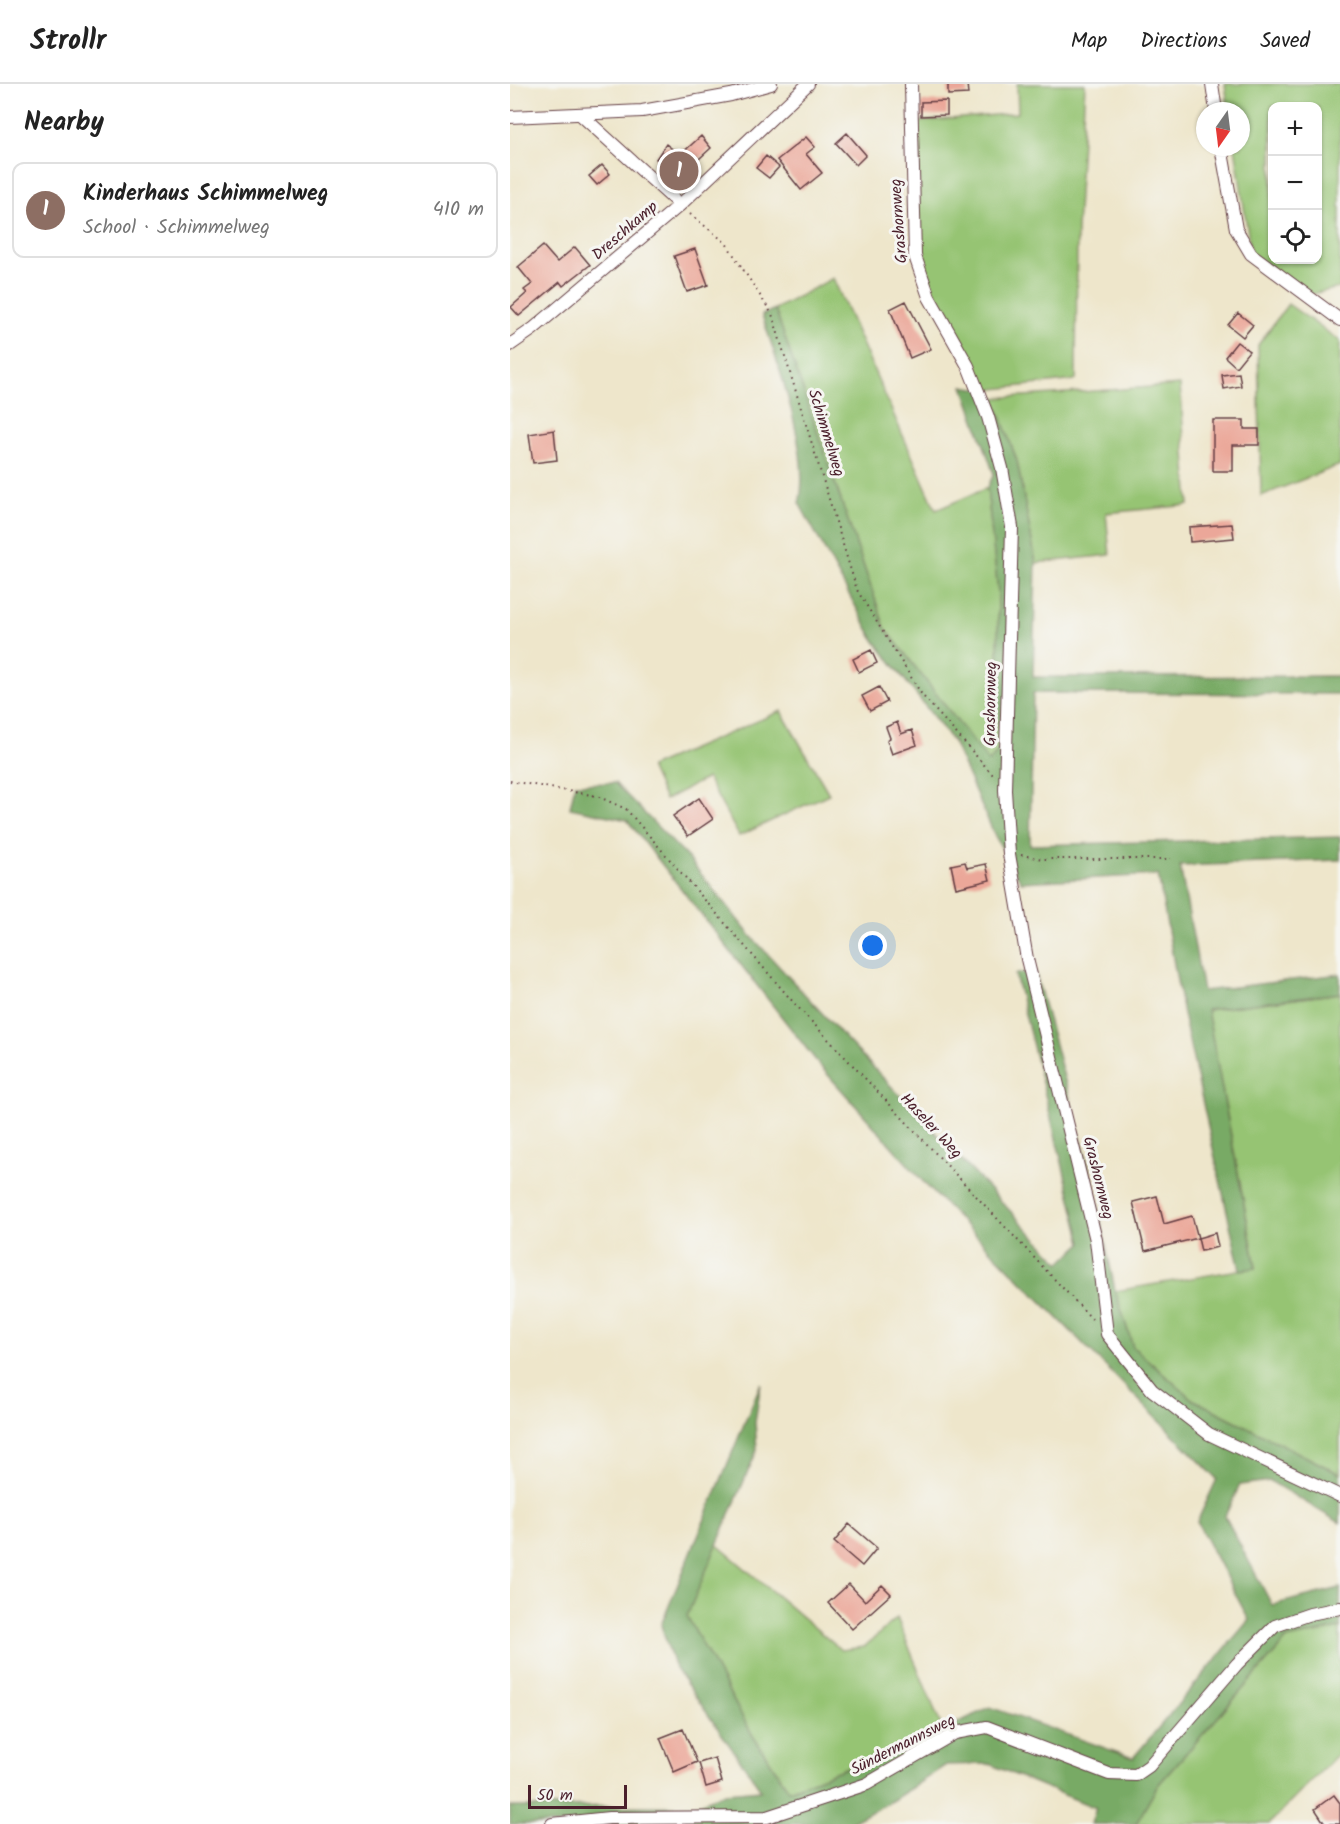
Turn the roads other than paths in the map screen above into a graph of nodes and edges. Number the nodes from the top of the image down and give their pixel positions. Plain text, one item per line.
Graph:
1 (771, 84) edge
2 (808, 84) edge
3 (911, 84) edge
4 (1212, 84) edge
5 (1215, 102) edge
6 (580, 114) junction
7 (510, 117) edge
8 (1223, 156) edge
9 (680, 205) junction
10 (1340, 320) edge
11 (510, 345) edge
12 (1340, 1496) edge
13 (1340, 1608) edge
14 (552, 1824) edge

1 - 6 street
2 - 9 street, Dreschkamp
3 - 12 street, Grashornweg
4 - 5 street
6 - 7 street
6 - 9 street
8 - 10 street
9 - 11 street, Dreschkamp
13 - 14 street, Sündermannsweg

